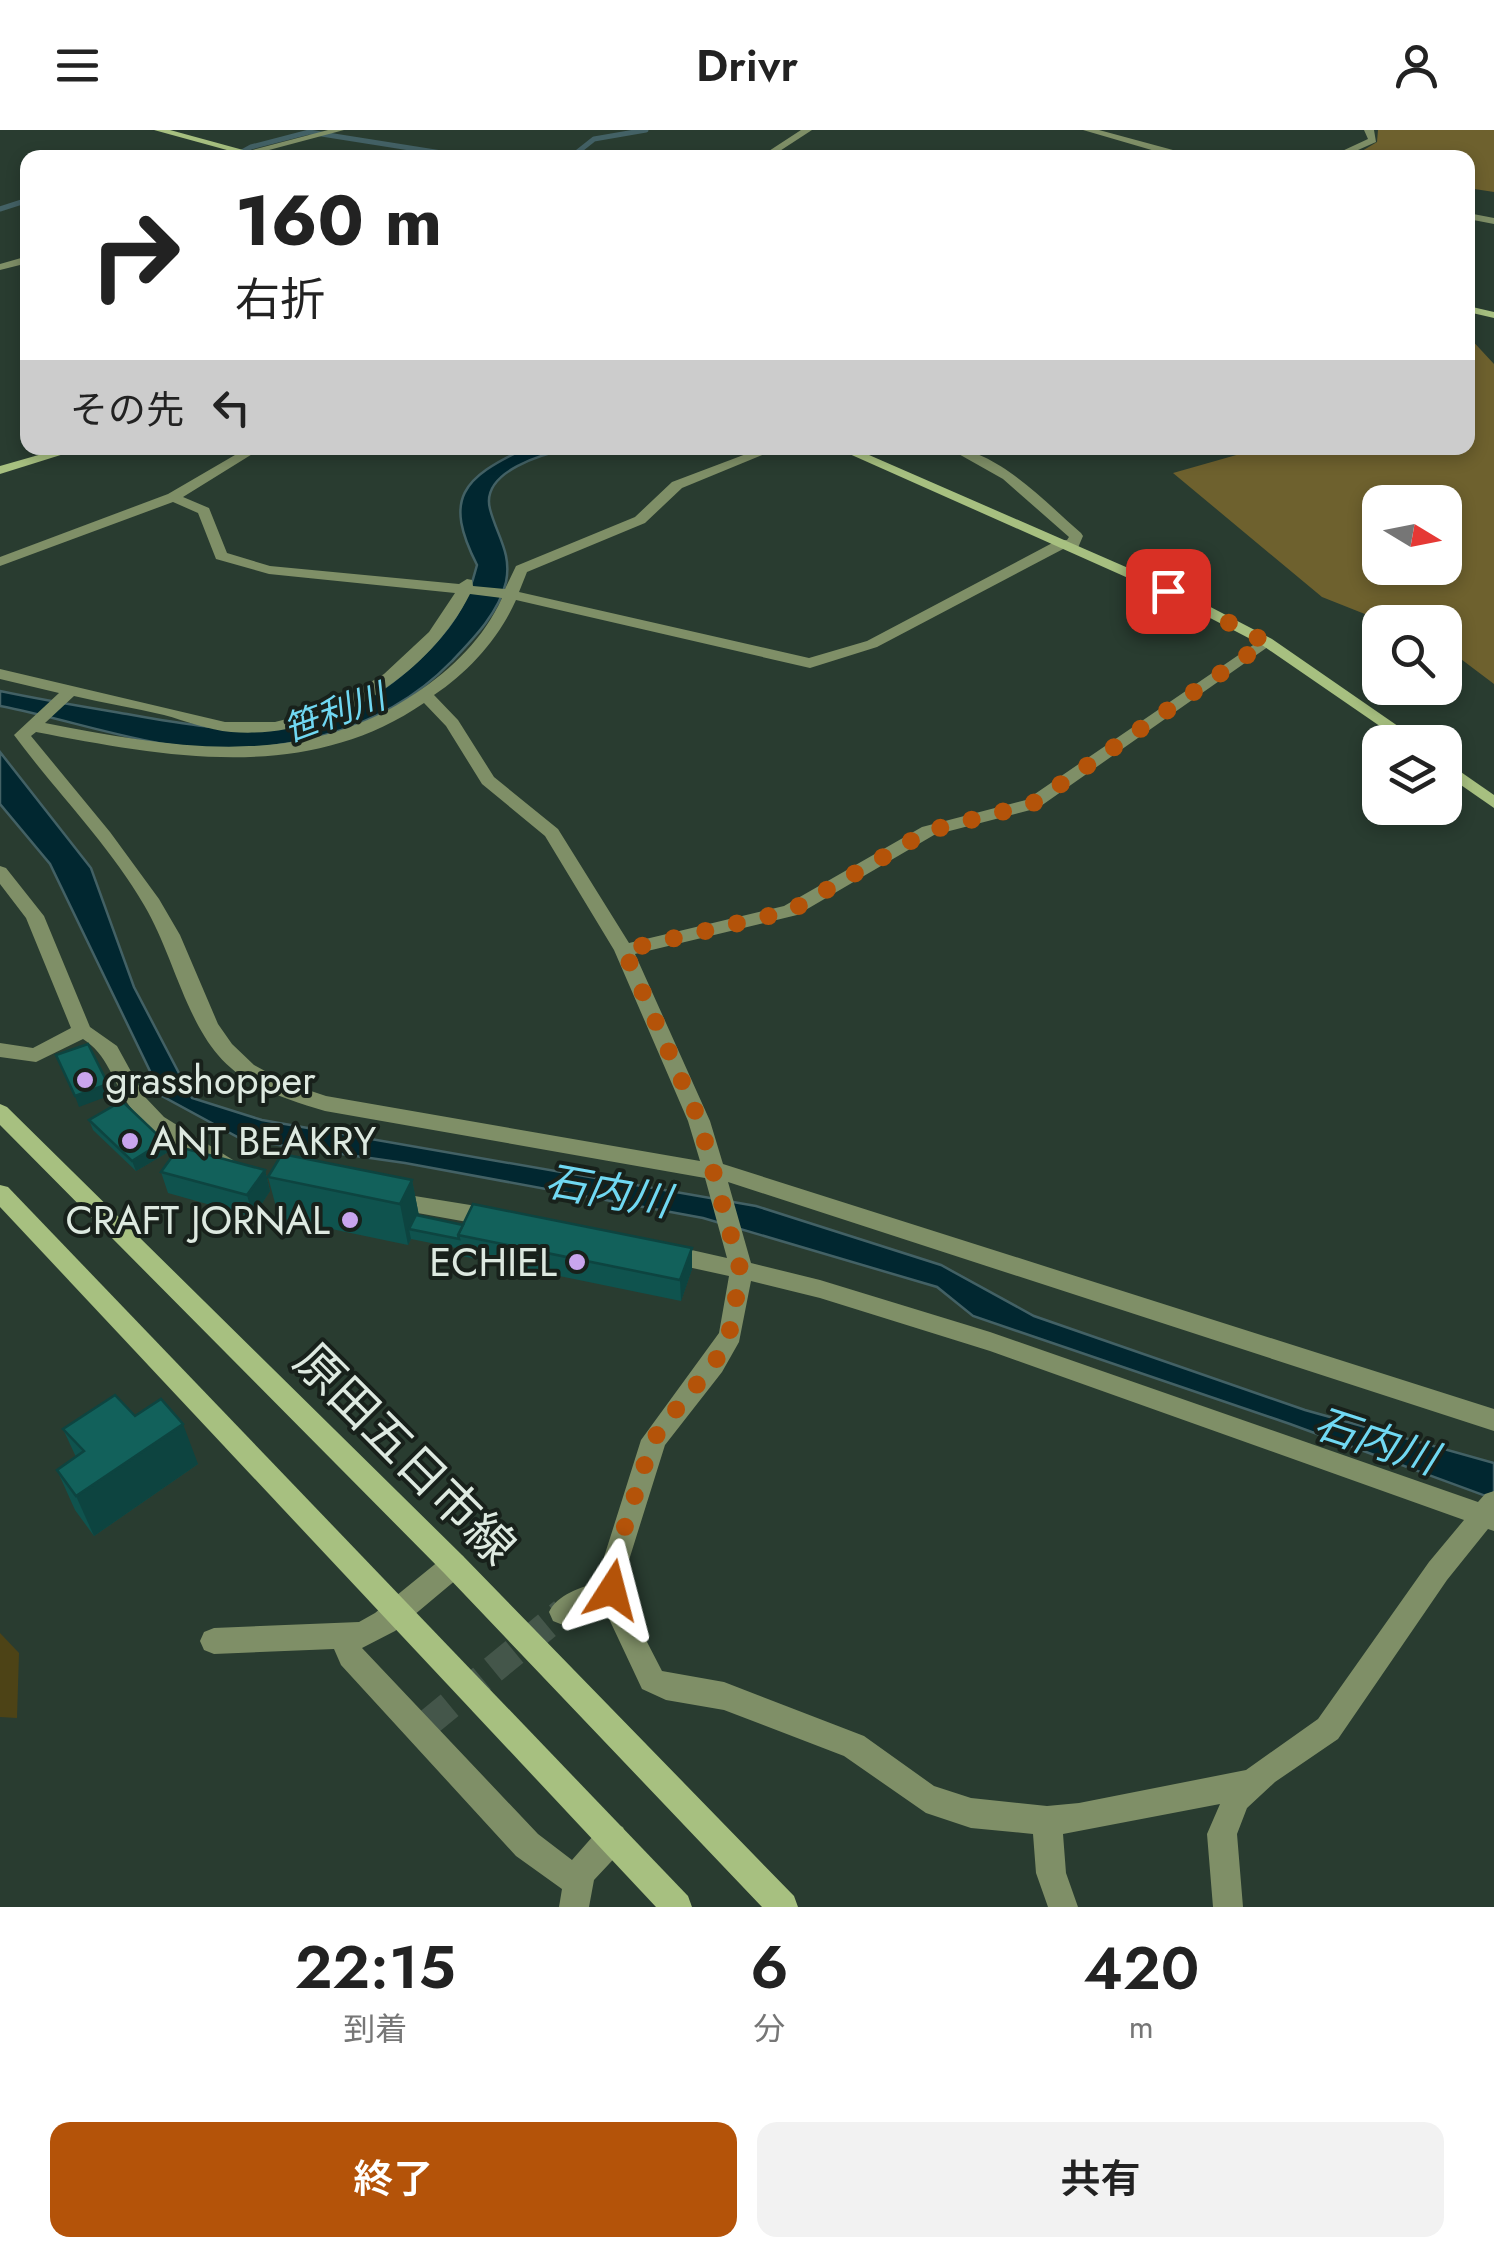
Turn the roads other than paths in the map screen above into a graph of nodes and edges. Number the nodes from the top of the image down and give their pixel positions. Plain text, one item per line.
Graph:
1 (159, 130) edge
2 (339, 130) edge
3 (806, 130) edge
4 (1088, 130) edge
5 (1369, 130) edge
6 (317, 133) edge
7 (1146, 146) junction
8 (243, 150) edge
9 (251, 150) edge
10 (775, 150) edge
11 (1142, 150) edge
12 (1161, 150) edge
13 (1350, 150) edge
14 (50, 455) edge
15 (244, 455) edge
16 (755, 455) edge
17 (859, 455) edge
18 (968, 455) edge
19 (0, 470) edge
20 (173, 498) junction
21 (1068, 545) junction
22 (0, 562) edge
23 (467, 587) junction
24 (509, 594) junction
25 (1266, 642) junction
26 (0, 674) edge
27 (67, 694) junction
28 (427, 696) junction
29 (34, 725) junction
30 (1388, 725) edge
31 (1462, 779) edge
32 (1494, 803) edge
33 (0, 872) edge
34 (624, 950) junction
35 (82, 1031) junction
36 (0, 1050) edge
37 (0, 1112) edge
38 (247, 1173) edge
39 (715, 1175) junction
40 (0, 1193) edge
41 (372, 1196) edge
42 (524, 1222) edge
43 (650, 1250) edge
44 (740, 1266) junction
45 (1494, 1420) edge
46 (1490, 1511) edge
47 (454, 1565) junction
48 (612, 1590) junction
49 (399, 1611) junction
50 (563, 1612) tunnel mouth
51 (342, 1636) junction
52 (214, 1640) dead end
53 (1253, 1783) junction
54 (1047, 1821) junction
55 (612, 1838) junction
56 (576, 1895) edge
57 (677, 1907) edge
58 (783, 1907) edge
59 (1064, 1907) edge
60 (1228, 1907) edge

1 - 8 main road
2 - 6 street
3 - 10 street
4 - 7 street
5 - 13 street
6 - 9 street
7 - 11 street
7 - 12 street
14 - 19 main road
15 - 20 street
16 - 24 street
17 - 21 main road
18 - 21 street
20 - 22 street
20 - 23 street
21 - 24 street
21 - 25 main road
23 - 24 street
23 - 27 street
24 - 28 street
25 - 30 main road
25 - 34 street
26 - 27 street
27 - 29 street
28 - 29 street
28 - 34 street
29 - 39 street
31 - 32 main road
33 - 35 street
34 - 39 street
35 - 36 street
35 - 38 street
37 - 47 main road, 原田五日市線
39 - 44 street
39 - 45 street
40 - 49 main road
41 - 42 street
43 - 44 street
44 - 46 street
44 - 48 street
46 - 53 street
47 - 49 street
47 - 58 main road, 原田五日市線
48 - 50 street
48 - 54 street
49 - 51 street
49 - 55 main road
51 - 52 street
51 - 56 street
53 - 54 street
53 - 60 street
54 - 59 street
55 - 56 street
55 - 57 main road

